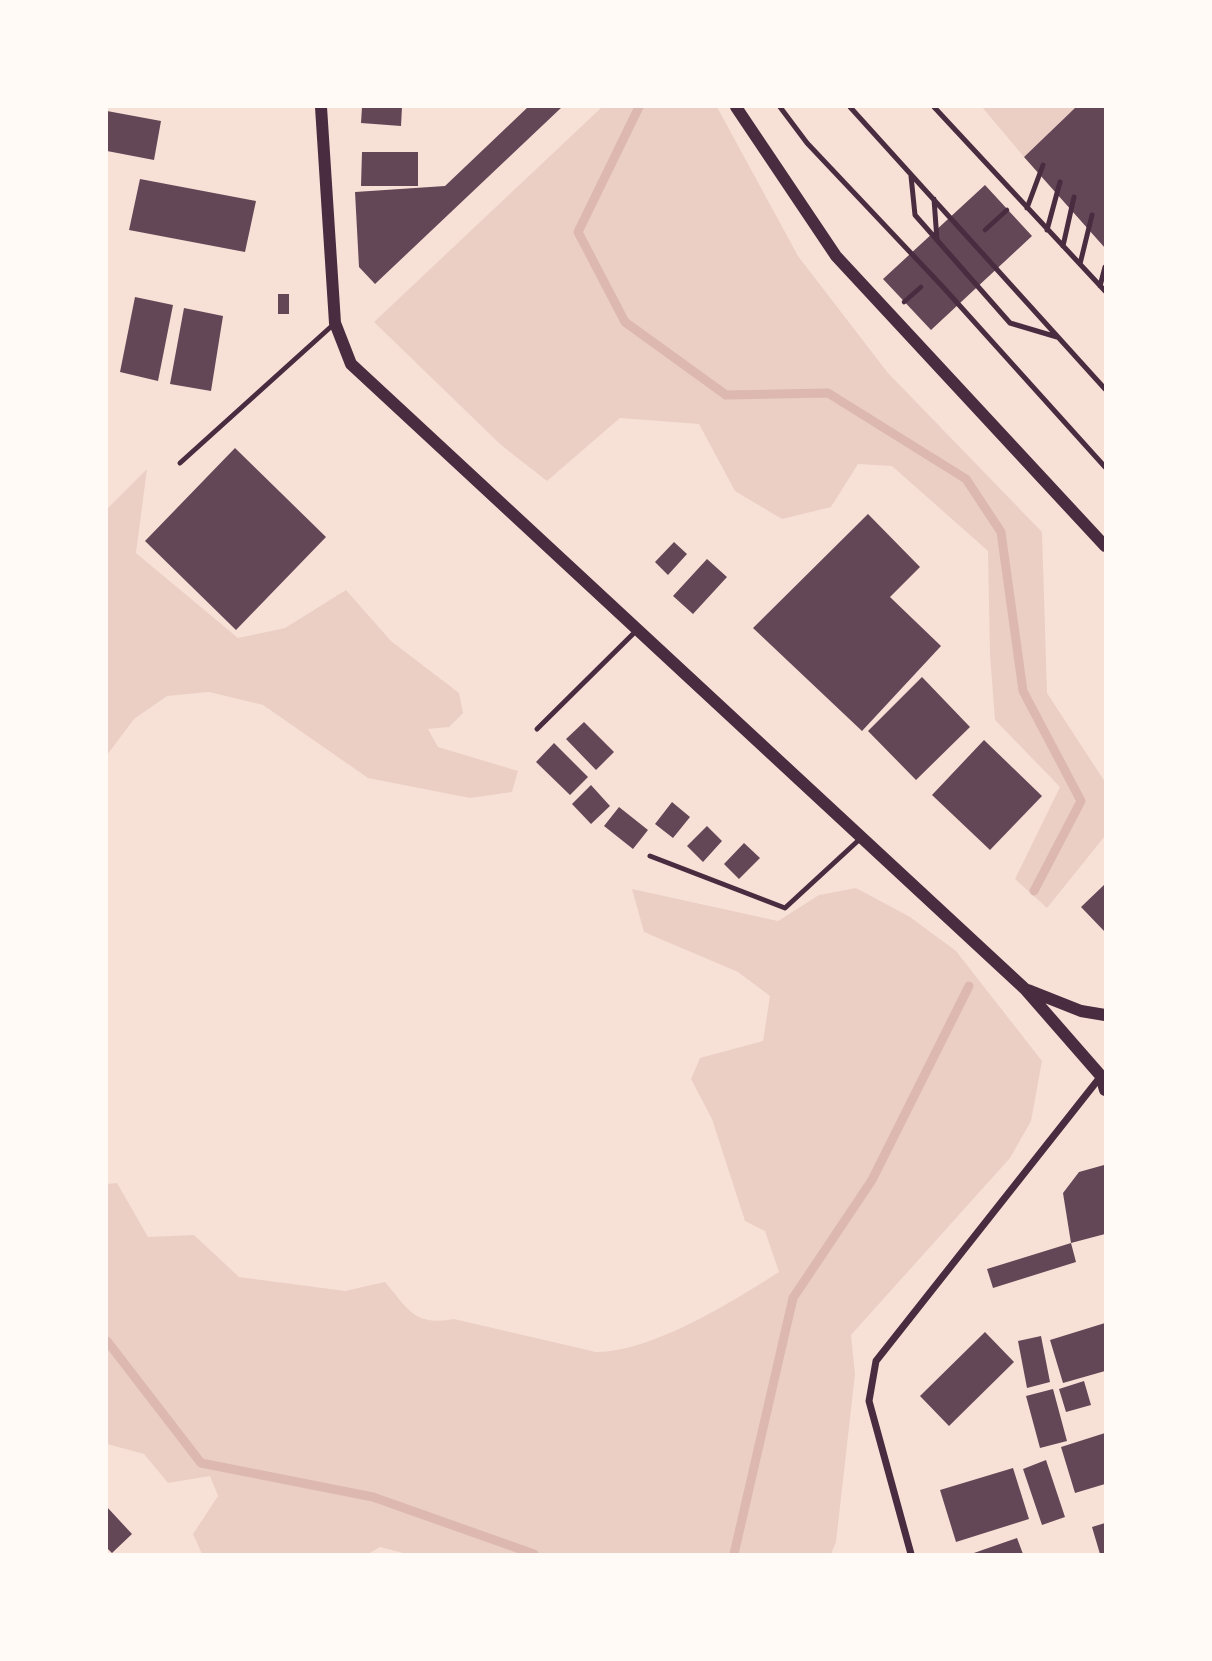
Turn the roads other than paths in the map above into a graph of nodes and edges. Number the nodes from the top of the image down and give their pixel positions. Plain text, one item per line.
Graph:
1 (321, 107) edge
2 (736, 107) edge
3 (780, 107) edge
4 (850, 107) edge
5 (934, 107) edge
6 (1042, 165) dead end
7 (911, 175) junction
8 (1060, 182) dead end
9 (1074, 197) dead end
10 (934, 199) junction
11 (1027, 208) junction
12 (1092, 215) dead end
13 (1047, 230) junction
14 (937, 240) junction
15 (1063, 246) junction
16 (1080, 264) junction
17 (1105, 267) edge
18 (1103, 288) edge
19 (335, 323) junction
20 (1057, 337) junction
21 (1105, 389) edge
22 (180, 463) dead end
23 (1105, 467) edge
24 (1105, 546) edge
25 (637, 630) junction
26 (537, 729) dead end
27 (861, 838) junction
28 (650, 856) dead end
29 (1025, 989) junction
30 (1105, 1015) edge
31 (1103, 1073) edge
32 (1105, 1090) edge
33 (911, 1554) edge

1 - 19 street
2 - 24 street
3 - 23 lane
4 - 7 lane
5 - 11 lane
6 - 11 lane
7 - 10 lane
7 - 14 lane
8 - 13 lane
9 - 15 lane
10 - 14 lane
10 - 20 lane
11 - 13 lane
12 - 16 lane
13 - 15 lane
14 - 20 lane
15 - 16 lane
16 - 18 lane
17 - 18 lane
19 - 22 lane
19 - 25 street
20 - 21 lane
25 - 26 lane
25 - 27 street
27 - 28 lane
27 - 29 street
29 - 30 street
29 - 31 street
31 - 32 street
31 - 33 street

